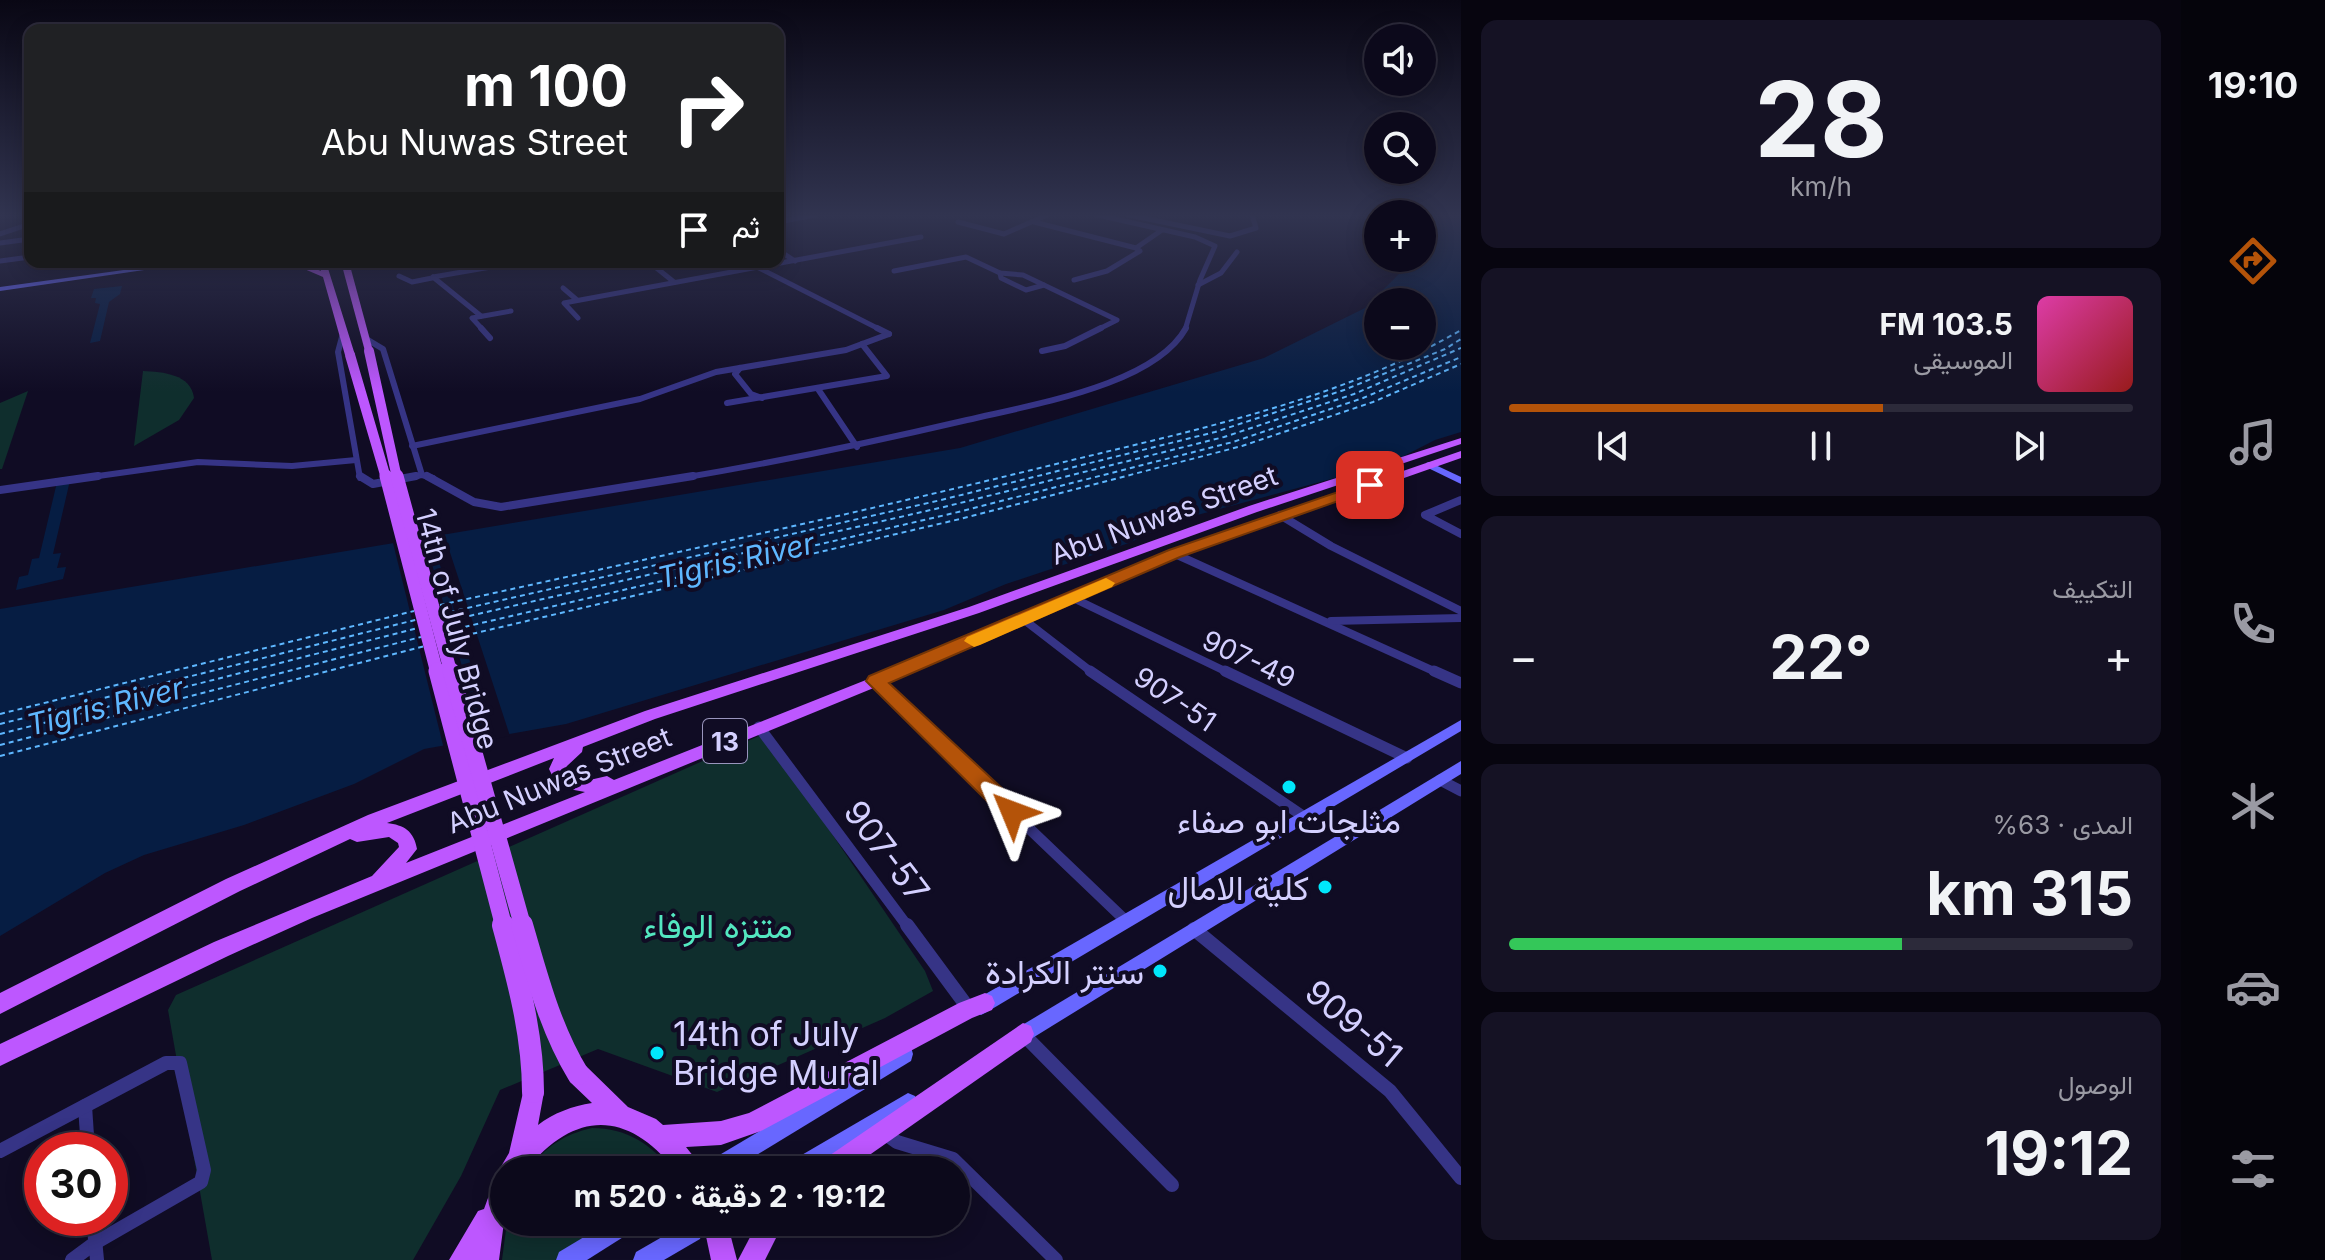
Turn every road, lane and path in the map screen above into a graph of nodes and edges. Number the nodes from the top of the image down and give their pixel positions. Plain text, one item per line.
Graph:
1 (1000, 273) edge
2 (86, 274) edge
3 (101, 274) edge
4 (321, 274) edge
5 (349, 274) edge
6 (453, 274) edge
7 (664, 274) edge
8 (719, 274) edge
9 (770, 274) edge
10 (1009, 274) edge
11 (1097, 274) edge
12 (1202, 274) edge
13 (1221, 274) edge
14 (326, 276) joint
15 (399, 276) dead end
16 (432, 278) junction
17 (1074, 280) dead end
18 (674, 282) junction
19 (26, 283) junction
20 (1044, 285) junction
21 (1198, 285) junction
22 (0, 286) edge
23 (563, 288) dead end
24 (577, 300) junction
25 (511, 311) dead end
26 (481, 316) junction
27 (578, 318) dead end
28 (342, 337) junction
29 (490, 338) dead end
30 (862, 344) junction
31 (369, 346) junction
32 (1042, 351) dead end
33 (740, 368) junction
34 (818, 389) junction
35 (762, 398) junction
36 (727, 403) dead end
37 (1461, 441) edge
38 (412, 446) junction
39 (857, 447) junction
40 (1461, 454) edge
41 (356, 460) junction
42 (1429, 465) junction
43 (422, 475) junction
44 (1461, 481) edge
45 (0, 490) edge
46 (1461, 500) edge
47 (1280, 515) junction
48 (1461, 534) edge
49 (1175, 554) junction
50 (1073, 598) junction
51 (1461, 611) edge
52 (1461, 618) edge
53 (1023, 619) junction
54 (1328, 622) junction
55 (875, 681) junction
56 (1461, 683) edge
57 (650, 715) junction
58 (1461, 725) edge
59 (759, 727) junction
60 (690, 755) junction
61 (1407, 758) junction
62 (1461, 767) edge
63 (1440, 780) junction
64 (1461, 791) edge
65 (1303, 816) junction
66 (233, 885) junction
67 (305, 912) junction
68 (1126, 921) junction
69 (1194, 929) junction
70 (0, 1004) edge
71 (977, 1006) junction
72 (1023, 1034) junction
73 (0, 1055) edge
74 (85, 1106) junction
75 (620, 1116) junction
76 (87, 1132) edge
77 (883, 1132) junction
78 (661, 1137) junction
79 (0, 1151) edge
80 (518, 1156) edge
81 (522, 1156) edge
82 (678, 1156) edge
83 (736, 1156) edge
84 (818, 1156) edge
85 (848, 1156) edge
86 (1461, 1178) edge
87 (1172, 1185) dead end
88 (490, 1212) edge
89 (491, 1236) edge
90 (606, 1236) edge
91 (688, 1236) edge
92 (709, 1236) edge
93 (764, 1236) edge
94 (96, 1252) edge
95 (72, 1260) edge
96 (462, 1260) edge
97 (486, 1260) edge
98 (567, 1260) edge
99 (644, 1260) edge
100 (724, 1260) edge
101 (751, 1260) edge
102 (1056, 1260) edge

1 - 20 street
2 - 19 main road
3 - 19 main road
4 - 14 main road
5 - 31 main road, 14th of July Bridge
6 - 16 street
7 - 18 street
8 - 18 street
9 - 30 street
10 - 20 street
11 - 17 street
12 - 21 street
13 - 21 street
14 - 28 main road, 14th of July Bridge
15 - 16 street
16 - 26 street
18 - 24 street
19 - 22 main road
20 - 32 street
21 - 39 street
23 - 24 street
24 - 27 street
25 - 26 street
26 - 29 street
28 - 41 street
28 - 80 main road, 14th of July Bridge, bridge
30 - 33 street
30 - 34 street
31 - 38 street
31 - 75 main road, 14th of July Bridge, bridge
33 - 35 street
33 - 38 street
34 - 35 street
34 - 39 street
35 - 36 street
37 - 57 main road, Abu Nuwas Street / 13
38 - 43 street
39 - 43 street
40 - 42 main road, Abu Nuwas Street / 13
41 - 43 street
41 - 45 street
42 - 44 main road
42 - 47 main road, Abu Nuwas Street / 13
46 - 48 street
47 - 49 main road, Abu Nuwas Street / 13
47 - 51 street
49 - 50 main road, Abu Nuwas Street / 13
49 - 54 street
50 - 53 main road, Abu Nuwas Street / 13
50 - 61 street, 907-49
52 - 54 street
53 - 55 main road, Abu Nuwas Street / 13
53 - 65 street, 907-51
54 - 56 street
55 - 59 main road, Abu Nuwas Street / 13
55 - 68 street
57 - 60 main road
57 - 66 main road, Abu Nuwas Street / 13
58 - 61 main road
59 - 60 main road, Abu Nuwas Street / 13
59 - 71 street, 907-57
60 - 67 main road, Abu Nuwas Street / 13
61 - 65 main road
62 - 63 main road
63 - 64 street
63 - 69 main road
65 - 68 main road
66 - 67 main road
66 - 70 main road, Abu Nuwas Street / 13
67 - 73 main road, Abu Nuwas Street / 13
68 - 71 main road
69 - 72 main road
69 - 86 street, 909-51
71 - 78 main road
71 - 83 main road
72 - 77 main road
72 - 84 main road
72 - 87 street
74 - 76 street
74 - 79 street
74 - 94 street
75 - 78 main road
75 - 81 main road
77 - 85 main road
77 - 102 street
78 - 82 main road
88 - 96 main road
89 - 97 main road
90 - 98 main road
91 - 99 main road
92 - 100 main road
93 - 101 main road
94 - 95 street

